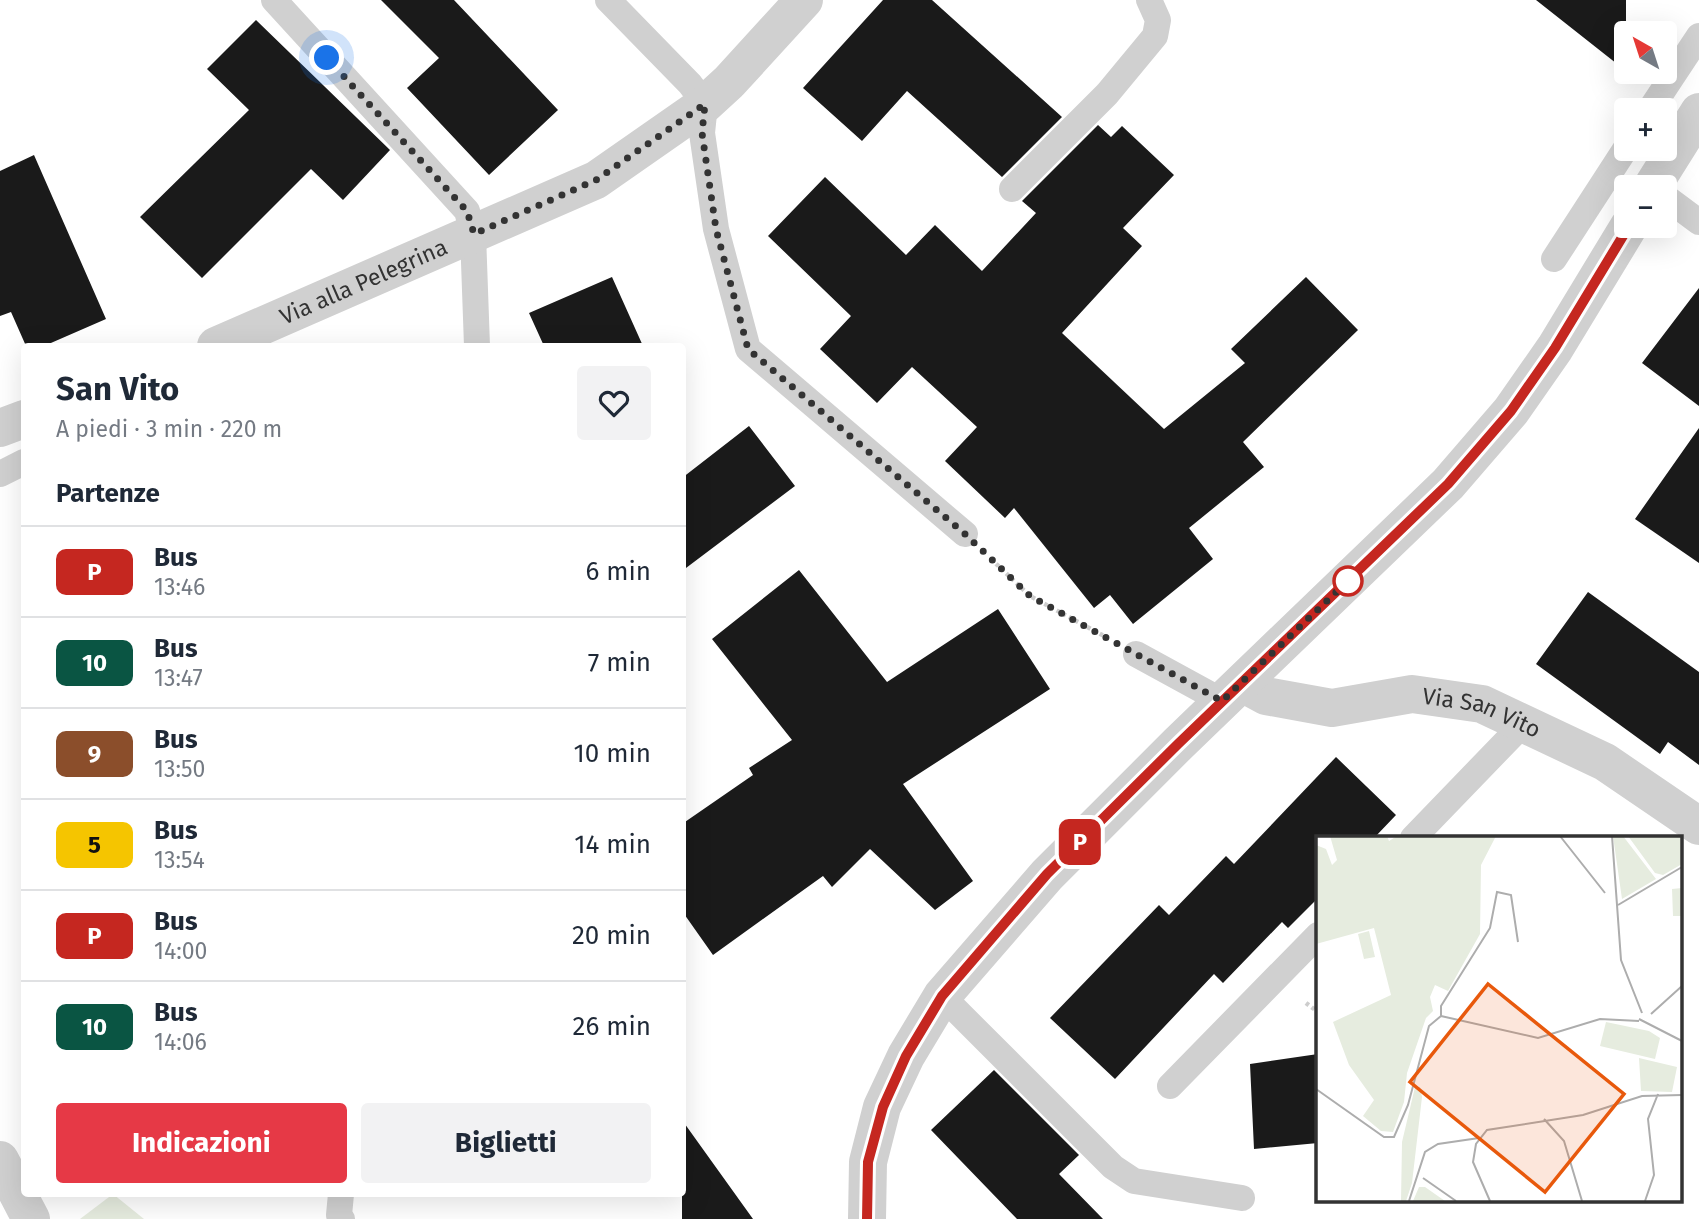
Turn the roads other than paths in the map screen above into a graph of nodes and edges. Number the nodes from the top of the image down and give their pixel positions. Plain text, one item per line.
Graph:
1 (274, 0) edge
2 (608, 0) edge
3 (804, 0) edge
4 (1149, 0) edge
5 (1699, 36) edge
6 (1658, 98) edge
7 (705, 104) junction
8 (1699, 112) edge
9 (1618, 161) edge
10 (1660, 175) edge
11 (1012, 189) dead end
12 (1677, 206) edge
13 (1699, 222) edge
14 (474, 234) junction
15 (1622, 238) edge
16 (1554, 259) dead end
17 (223, 343) edge
18 (477, 343) edge
19 (21, 420) edge
20 (0, 428) edge
21 (21, 464) edge
22 (0, 474) edge
23 (965, 534) road end
24 (1136, 654) road end
25 (1232, 692) junction
26 (1524, 723) junction
27 (1699, 826) edge
28 (1415, 836) edge
29 (1316, 937) edge
30 (942, 996) junction
31 (1170, 1086) dead end
32 (0, 1160) edge
33 (341, 1197) edge
34 (1242, 1198) dead end
35 (32, 1219) edge
36 (342, 1219) edge
37 (867, 1219) edge

1 - 14 lane, Via alla Pelegrina
2 - 7 lane
3 - 7 street, Via alla Pelegrina
4 - 11 lane
5 - 6 lane
7 - 14 street, Via alla Pelegrina
7 - 23 lane
8 - 10 street
9 - 16 lane
12 - 13 lane
14 - 17 street, Via alla Pelegrina
14 - 18 lane, Via alla Pelegrina
15 - 25 street
19 - 20 street
21 - 22 lane
24 - 25 lane
25 - 26 street, Via San Vito
25 - 30 street
26 - 27 street, Via San Vito
26 - 28 lane
29 - 31 lane
30 - 34 lane
30 - 37 street
32 - 35 street
33 - 36 lane

